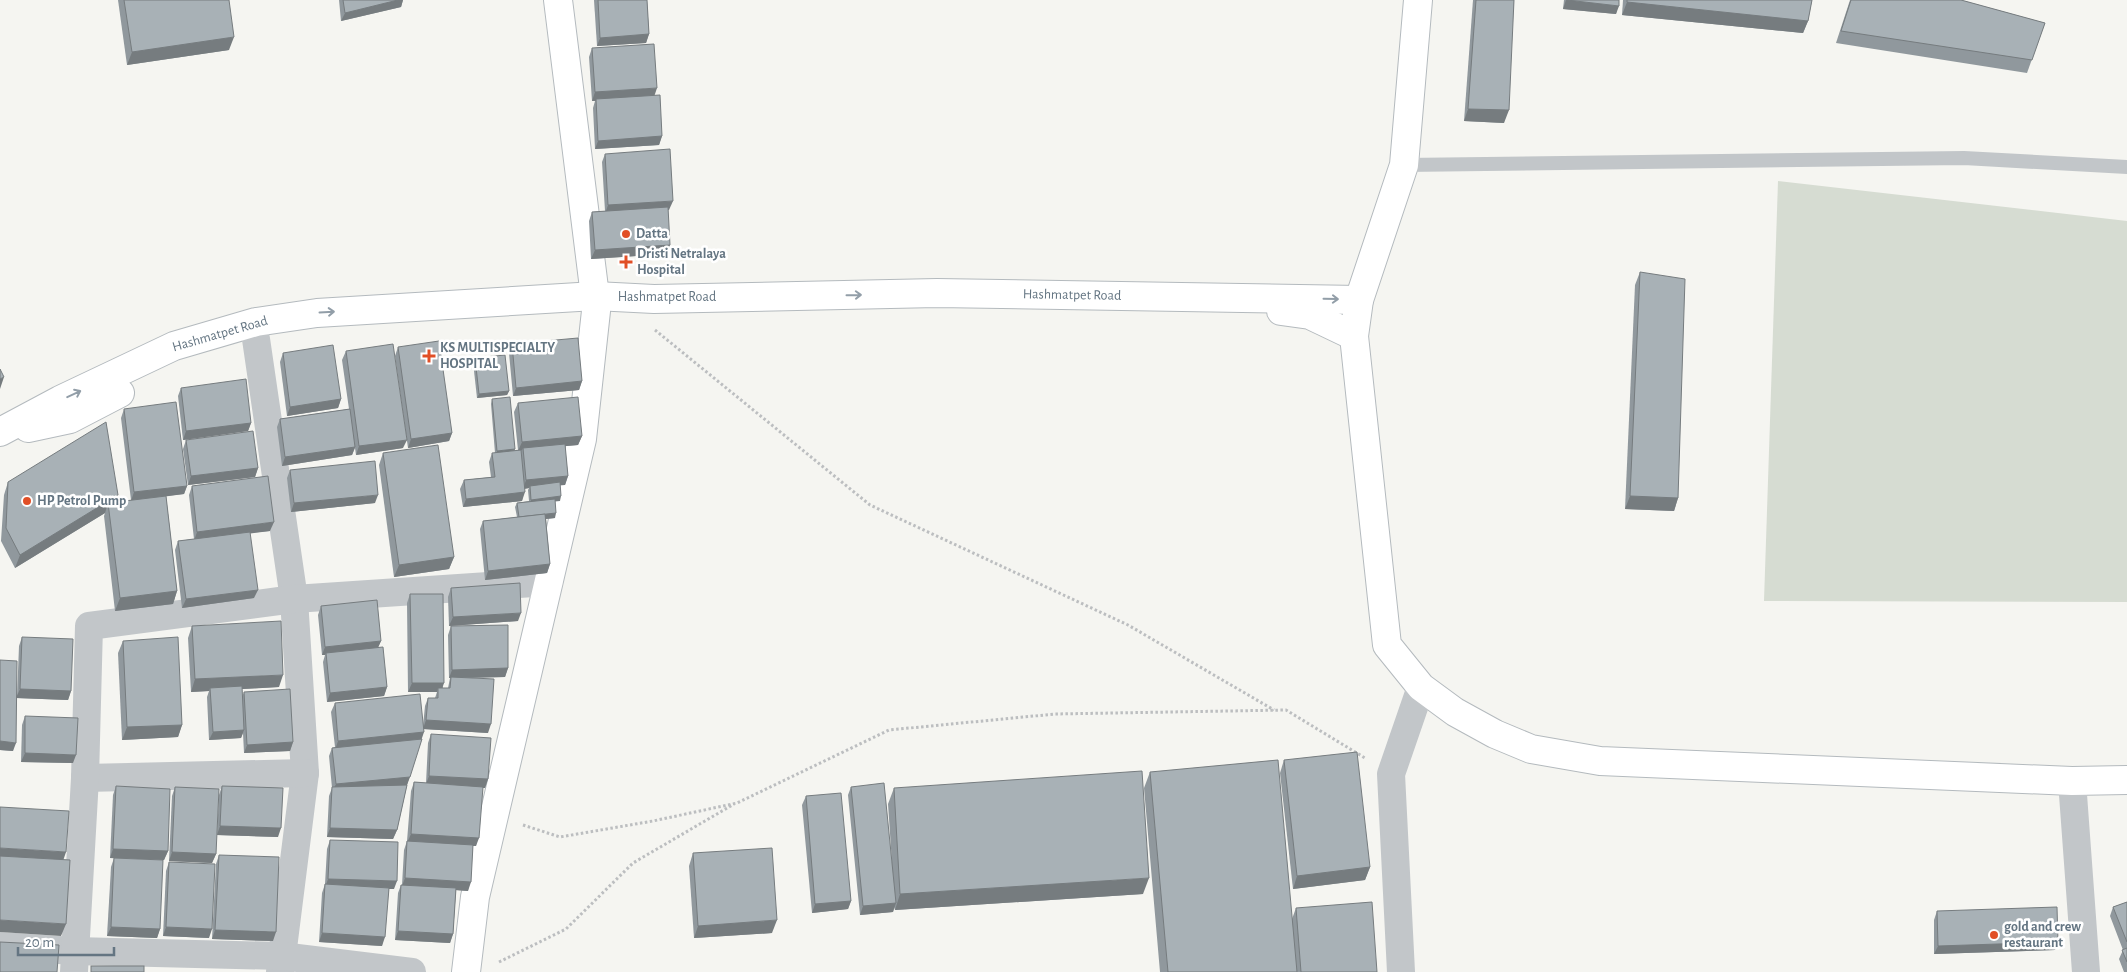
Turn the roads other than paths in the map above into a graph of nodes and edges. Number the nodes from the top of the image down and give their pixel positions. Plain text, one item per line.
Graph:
1 (558, 0) edge
2 (1418, 0) edge
3 (1404, 165) junction
4 (2127, 167) edge
5 (1359, 300) junction
6 (596, 304) junction
7 (1354, 336) junction
8 (256, 340) junction
9 (0, 433) edge
10 (549, 582) junction
11 (294, 599) junction
12 (1421, 687) junction
13 (305, 773) junction
14 (85, 778) junction
15 (2127, 780) edge
16 (2072, 781) junction
17 (0, 946) edge
18 (74, 961) edge
19 (280, 964) edge
20 (412, 972) edge
21 (466, 972) edge
22 (1401, 972) edge
23 (2086, 972) edge

1 - 6 main road
2 - 3 main road
3 - 4 lane
3 - 5 main road
6 -> 5 main road, Hashmatpet Road
5 - 7 main road
6 - 7 main road, Hashmatpet Road
6 - 8 main road, Hashmatpet Road
9 -> 6 main road, Hashmatpet Road
6 - 10 main road
7 - 12 main road
8 - 9 main road, Hashmatpet Road
8 - 11 street
10 - 11 street
10 - 21 main road
11 - 13 street
11 - 14 street
12 - 16 main road
12 - 22 street
13 - 14 street
13 - 19 street
14 - 18 street
15 - 16 main road
16 - 23 street
17 - 18 street
18 - 19 street
19 - 20 street

